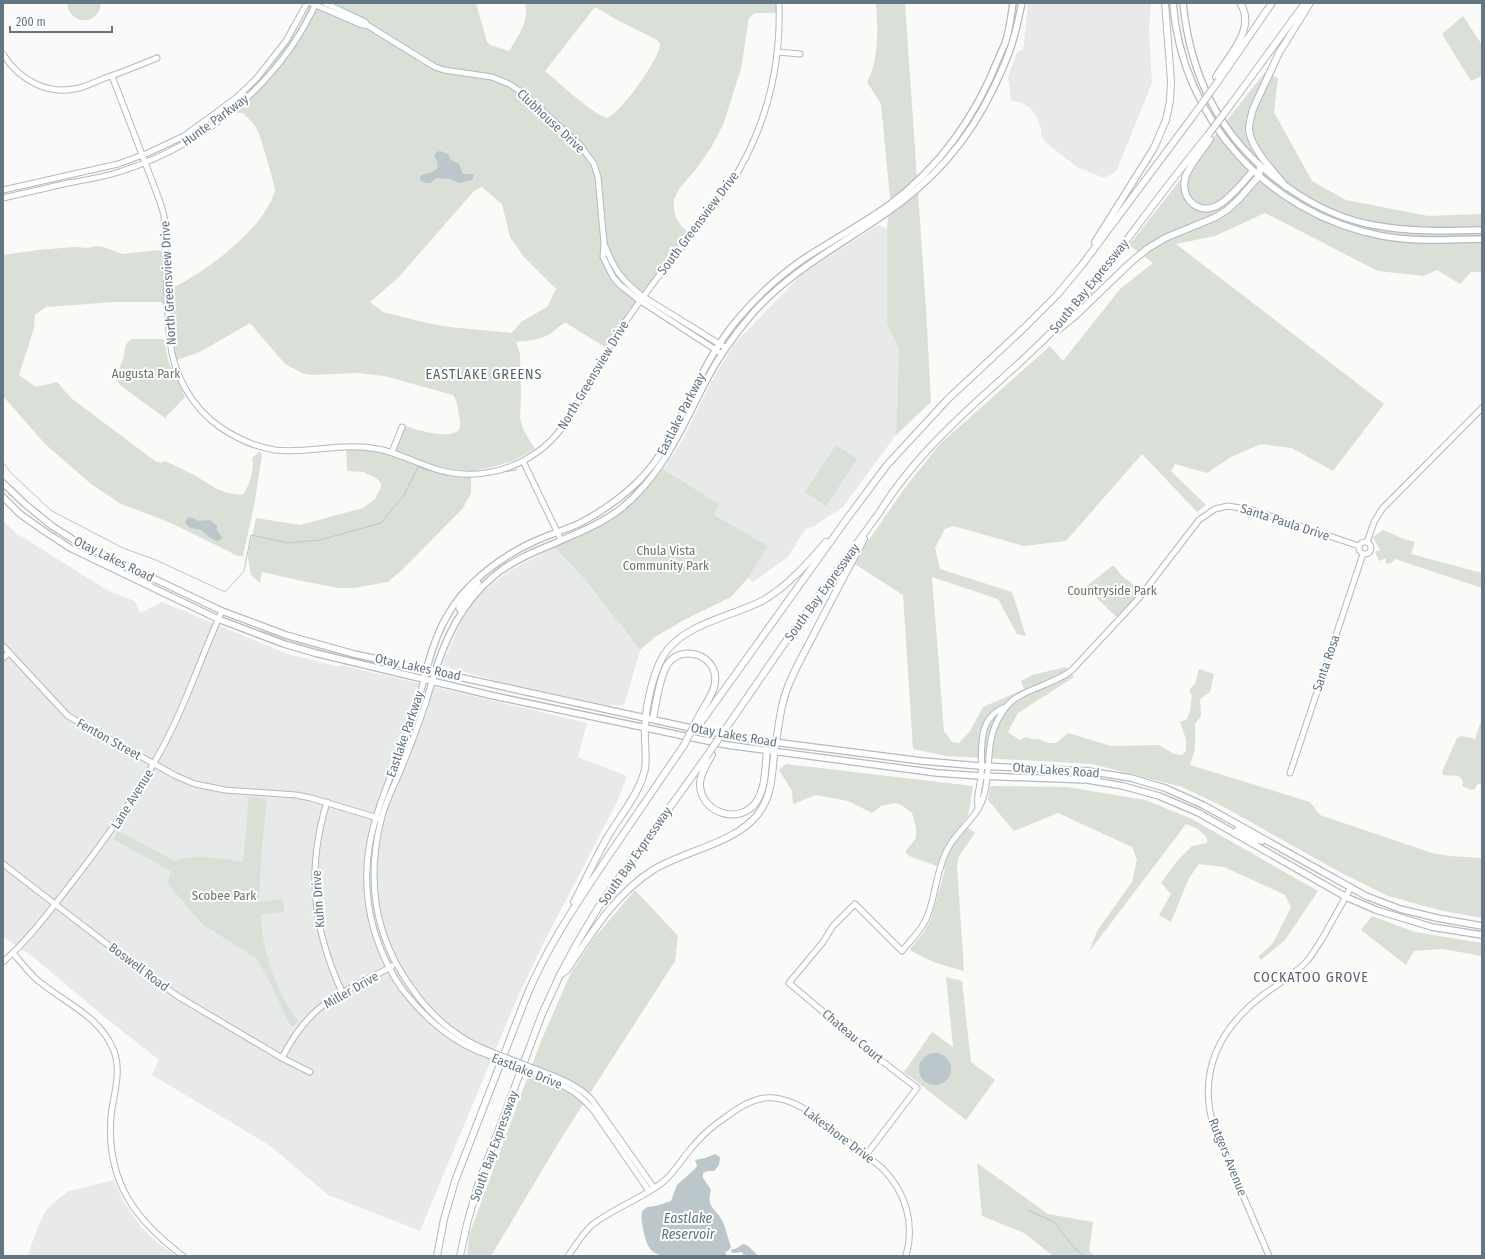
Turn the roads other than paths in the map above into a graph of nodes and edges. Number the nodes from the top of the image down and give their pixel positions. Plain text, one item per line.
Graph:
1 (307, 3) edge
2 (325, 3) edge
3 (779, 3) edge
4 (1013, 3) edge
5 (1022, 3) edge
6 (1165, 3) edge
7 (1173, 3) edge
8 (1183, 3) edge
9 (1240, 3) edge
10 (1272, 3) edge
11 (1305, 3) edge
12 (1310, 3) edge
13 (314, 4) edge
14 (367, 25) junction
15 (778, 52) junction
16 (3, 54) edge
17 (800, 54) dead end
18 (157, 58) dead end
19 (112, 76) junction
20 (1218, 78) junction
21 (1209, 137) junction
22 (142, 155) junction
23 (145, 163) junction
24 (1260, 167) junction
25 (1253, 171) junction
26 (1258, 176) junction
27 (1286, 187) junction
28 (3, 190) edge
29 (3, 198) edge
30 (1482, 230) edge
31 (850, 234) junction
32 (1482, 239) edge
33 (1057, 295) junction
34 (641, 298) junction
35 (1041, 343) junction
36 (720, 344) junction
37 (726, 348) junction
38 (716, 350) junction
39 (722, 354) junction
40 (1482, 408) edge
41 (402, 427) dead end
42 (665, 449) junction
43 (392, 452) junction
44 (523, 461) junction
45 (662, 464) junction
46 (3, 483) edge
47 (3, 497) edge
48 (879, 513) junction
49 (846, 520) junction
50 (557, 532) junction
51 (561, 540) junction
52 (1367, 542) junction
53 (1359, 546) junction
54 (1363, 554) junction
55 (490, 569) junction
56 (222, 611) junction
57 (462, 612) junction
58 (218, 619) junction
59 (3, 646) edge
60 (9, 652) junction
61 (3, 658) edge
62 (426, 669) junction
63 (435, 671) junction
64 (424, 679) junction
65 (432, 682) junction
66 (1006, 706) junction
67 (702, 716) junction
68 (645, 718) junction
69 (653, 719) junction
70 (644, 727) junction
71 (776, 742) junction
72 (767, 751) junction
73 (775, 752) junction
74 (709, 756) junction
75 (154, 764) junction
76 (980, 766) junction
77 (988, 766) junction
78 (1290, 773) dead end
79 (984, 776) junction
80 (327, 802) junction
81 (378, 818) junction
82 (1231, 832) junction
83 (1270, 843) junction
84 (3, 864) edge
85 (1350, 888) junction
86 (1346, 897) junction
87 (55, 904) junction
88 (1482, 926) edge
89 (1482, 935) edge
90 (551, 946) junction
91 (13, 953) junction
92 (3, 962) edge
93 (395, 964) junction
94 (389, 968) junction
95 (560, 975) junction
96 (342, 992) junction
97 (488, 1053) junction
98 (282, 1058) junction
99 (310, 1072) dead end
100 (866, 1155) junction
101 (651, 1190) junction
102 (182, 1256) edge
103 (437, 1256) edge
104 (460, 1256) edge
105 (568, 1256) edge
106 (906, 1256) edge
107 (1270, 1256) edge

1 - 22 street, Hunte Parkway
2 - 14 street, Clubhouse Drive
3 - 15 street, South Greensview Drive
4 - 31 main road, Eastlake Parkway
5 - 31 main road, Eastlake Parkway
6 - 33 highway
7 - 25 main road
8 - 24 main road
9 - 20 highway
10 - 20 highway, South Bay Expressway
11 - 21 highway, South Bay Expressway, bridge
12 - 27 highway
13 - 14 street, Clubhouse Drive
13 - 23 street, Hunte Parkway
14 - 34 street, Clubhouse Drive
15 - 17 street
15 - 34 street, South Greensview Drive
16 - 19 street
18 - 19 street
19 - 22 street, North Greensview Drive
20 - 33 highway, South Bay Expressway, bridge
21 - 25 highway
21 - 35 highway, South Bay Expressway
22 - 23 street, North Greensview Drive
22 - 28 street, Hunte Parkway
23 - 29 street, Hunte Parkway
23 - 43 street, North Greensview Drive
24 - 26 highway
24 - 27 main road
25 - 26 main road
26 - 32 main road
26 - 35 highway
27 - 30 main road
31 - 36 main road, Eastlake Parkway
31 - 37 main road, Eastlake Parkway
33 - 49 highway, South Bay Expressway
34 - 36 street, Clubhouse Drive
34 - 38 street, Clubhouse Drive
34 - 44 street, North Greensview Drive
35 - 48 highway, South Bay Expressway
36 - 37 street, Clubhouse Drive
36 - 38 main road, Eastlake Parkway
37 - 39 main road, Eastlake Parkway
38 - 39 street, Clubhouse Drive
38 - 42 main road, Eastlake Parkway
39 - 45 main road, Eastlake Parkway
40 - 52 street
41 - 43 street
42 - 45 main road
42 - 50 main road, Eastlake Parkway
43 - 44 street, North Greensview Drive
44 - 50 street
45 - 51 main road, Eastlake Parkway
46 - 56 main road, Otay Lakes Road
47 - 58 main road, Otay Lakes Road
48 - 71 highway
48 - 74 highway, South Bay Expressway, bridge
49 - 67 highway, South Bay Expressway
49 - 68 highway
50 - 51 street
50 - 55 main road, Eastlake Parkway
51 - 57 main road, Eastlake Parkway
52 - 53 street
52 - 54 street
53 - 54 street
53 - 66 street, Santa Paula Drive
54 - 78 street, Santa Rosa
55 - 57 main road
55 - 62 main road, Eastlake Parkway
56 - 58 street, Lane Avenue
56 - 62 main road, Otay Lakes Road
57 - 63 main road, Eastlake Parkway
58 - 64 main road, Otay Lakes Road
58 - 75 street, Lane Avenue
59 - 60 street, Fenton Street
60 - 61 street
60 - 75 street, Fenton Street
62 - 63 main road, Otay Lakes Road
62 - 64 main road, Eastlake Parkway
63 - 65 main road, Eastlake Parkway
63 - 68 main road, Otay Lakes Road
64 - 65 main road, Otay Lakes Road
64 - 81 street, Eastlake Parkway
65 - 70 main road, Otay Lakes Road
65 - 81 street, Eastlake Parkway
66 - 76 street, Santa Paula Drive
66 - 77 street, Santa Paula Drive
67 - 69 highway
67 - 90 highway, South Bay Expressway, bridge
68 - 69 main road, Otay Lakes Road
68 - 70 highway
69 - 71 main road, Otay Lakes Road
70 - 72 main road, Otay Lakes Road
70 - 90 highway
71 - 73 highway
71 - 76 main road, Otay Lakes Road
72 - 73 main road, Otay Lakes Road
72 - 74 highway
73 - 79 main road, Otay Lakes Road
73 - 95 highway
74 - 95 highway, South Bay Expressway
75 - 80 street, Fenton Street
75 - 87 street, Lane Avenue
76 - 77 main road, Otay Lakes Road
76 - 79 street, Santa Paula Drive
77 - 79 street, Santa Paula Drive
77 - 83 main road, Otay Lakes Road
79 - 82 main road, Otay Lakes Road
79 - 100 street, Chateau Court
80 - 81 street, Fenton Street
80 - 96 street, Kuhn Drive
81 - 93 street, Eastlake Parkway
81 - 94 street, Eastlake Parkway
82 - 83 main road
82 - 86 main road, Otay Lakes Road
83 - 85 main road, Otay Lakes Road
84 - 87 street, Boswell Road
85 - 86 street, Rutgers Avenue
85 - 88 main road, Otay Lakes Road
86 - 89 main road, Otay Lakes Road
86 - 107 street, Rutgers Avenue
87 - 91 street, Lane Avenue
87 - 98 street, Boswell Road
90 - 103 highway, South Bay Expressway
91 - 92 street, Lane Avenue
91 - 102 street
93 - 94 street, Miller Drive
93 - 97 street, Eastlake Drive
94 - 96 street, Miller Drive
94 - 97 street, Eastlake Drive
95 - 104 highway, South Bay Expressway
96 - 98 street, Miller Drive
97 - 101 street, Eastlake Drive, bridge
98 - 99 street, Boswell Road
100 - 101 street, Lakeshore Drive
100 - 106 street, Lakeshore Drive
101 - 105 street, Lakeshore Drive

